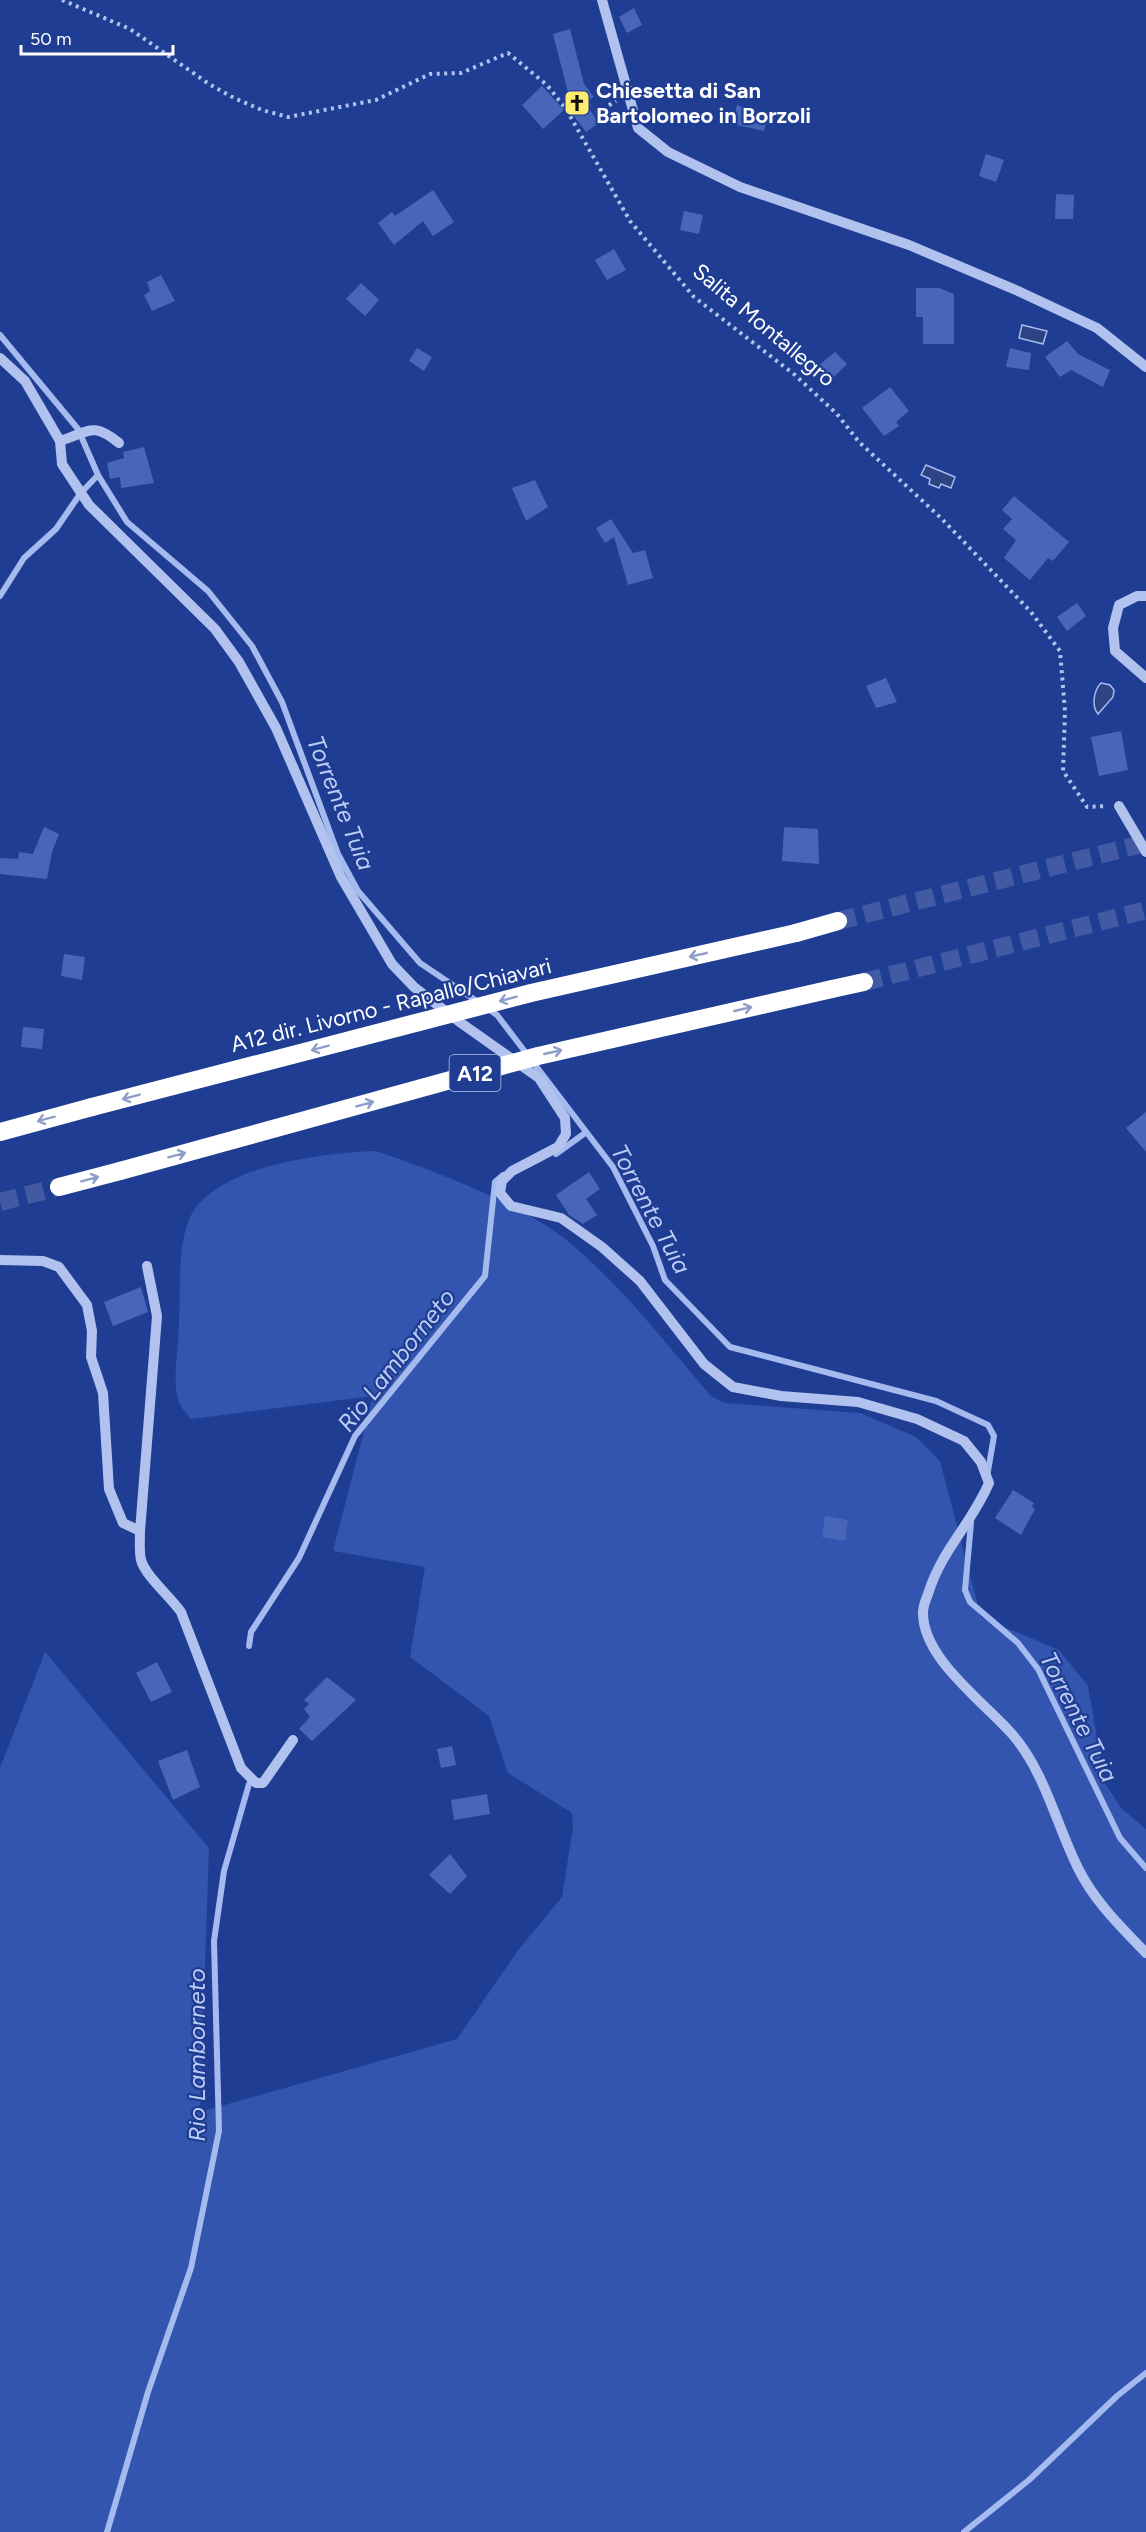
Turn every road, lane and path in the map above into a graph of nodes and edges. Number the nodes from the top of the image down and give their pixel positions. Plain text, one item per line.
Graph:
1 (62, 0) edge
2 (602, 0) edge
3 (616, 100) dead end
4 (596, 113) dead end
5 (0, 358) edge
6 (1146, 368) edge
7 (60, 441) junction
8 (119, 444) dead end
9 (1146, 596) edge
10 (1146, 678) edge
11 (1119, 806) joint
12 (1146, 852) edge
13 (838, 921) tunnel mouth
14 (864, 982) tunnel mouth
15 (0, 1132) edge
16 (59, 1187) tunnel mouth
17 (0, 1260) edge
18 (147, 1266) dead end
19 (140, 1531) junction
20 (293, 1740) dead end
21 (1146, 1953) edge

1 - 11 path, Salita Montallegro
2 - 6 street
3 - 4 path
5 - 7 street
7 - 8 street
7 - 21 street
9 - 10 street
11 - 12 street
13 -> 15 highway, A12 dir. Livorno - Rapallo/Chiavari, bridge
16 -> 14 highway, A12, bridge
17 - 19 street
18 - 19 street
19 - 20 street

